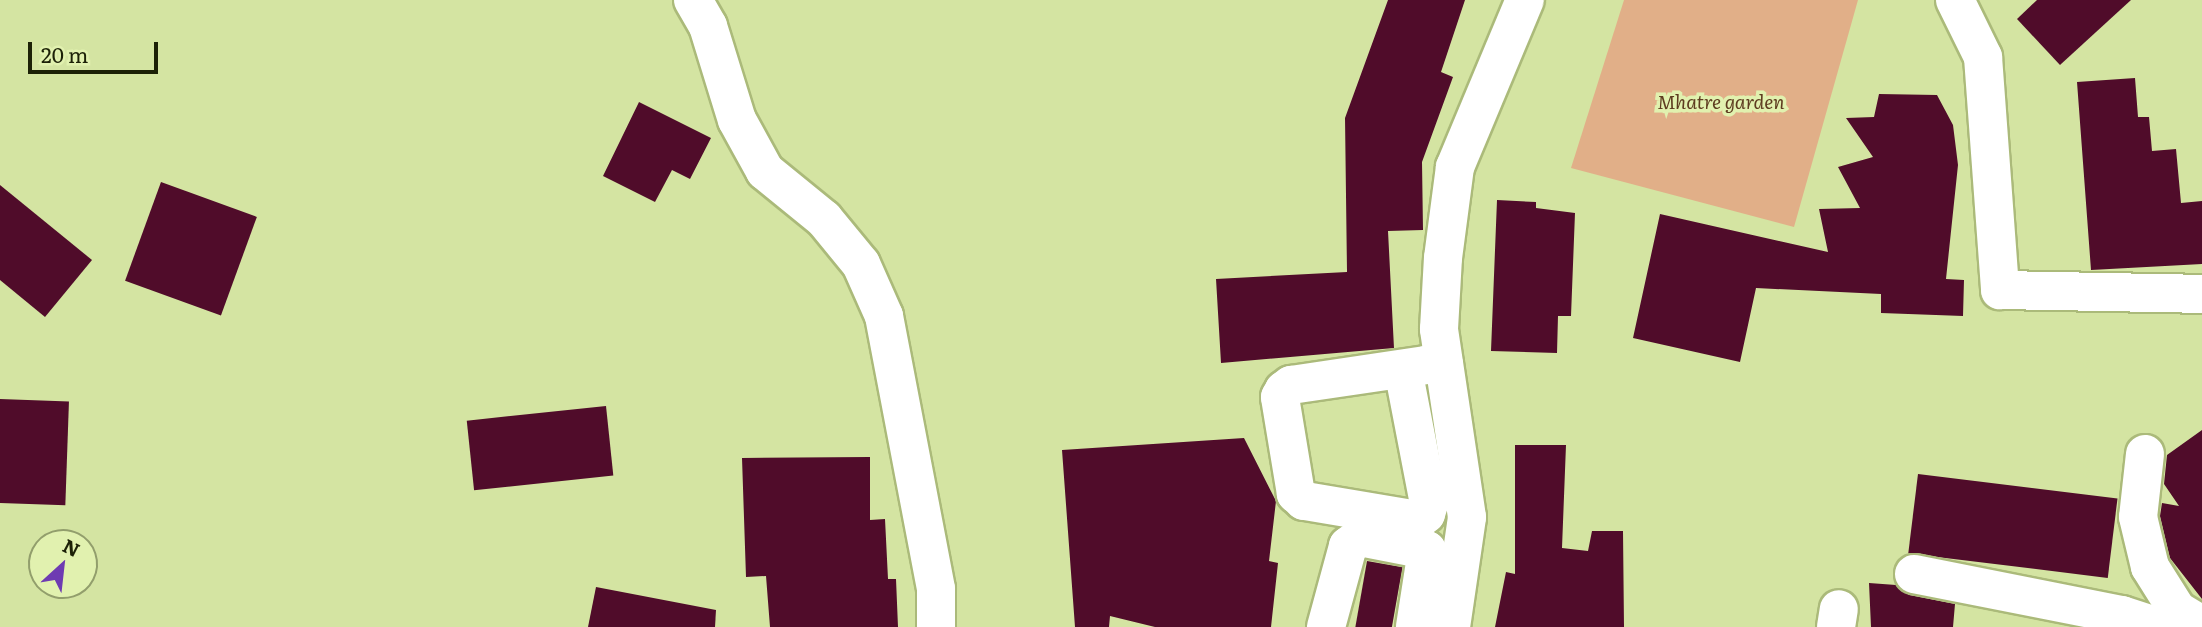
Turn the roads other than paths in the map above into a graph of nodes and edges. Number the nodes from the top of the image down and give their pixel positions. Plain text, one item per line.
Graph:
1 (693, 0) edge
2 (1525, 0) edge
3 (1955, 0) edge
4 (2202, 294) edge
5 (1444, 364) junction
6 (1403, 369) junction
7 (2145, 454) dead end
8 (2127, 490) dead end
9 (1914, 575) dead end
10 (2150, 624) edge
11 (2202, 625) edge
12 (936, 627) edge
13 (1326, 627) edge
14 (1415, 627) edge
15 (1451, 627) edge

1 - 12 street
2 - 5 street
3 - 4 street
5 - 6 street
5 - 15 street
6 - 6 street
7 - 11 street
8 - 10 street
9 - 10 street
13 - 14 street

